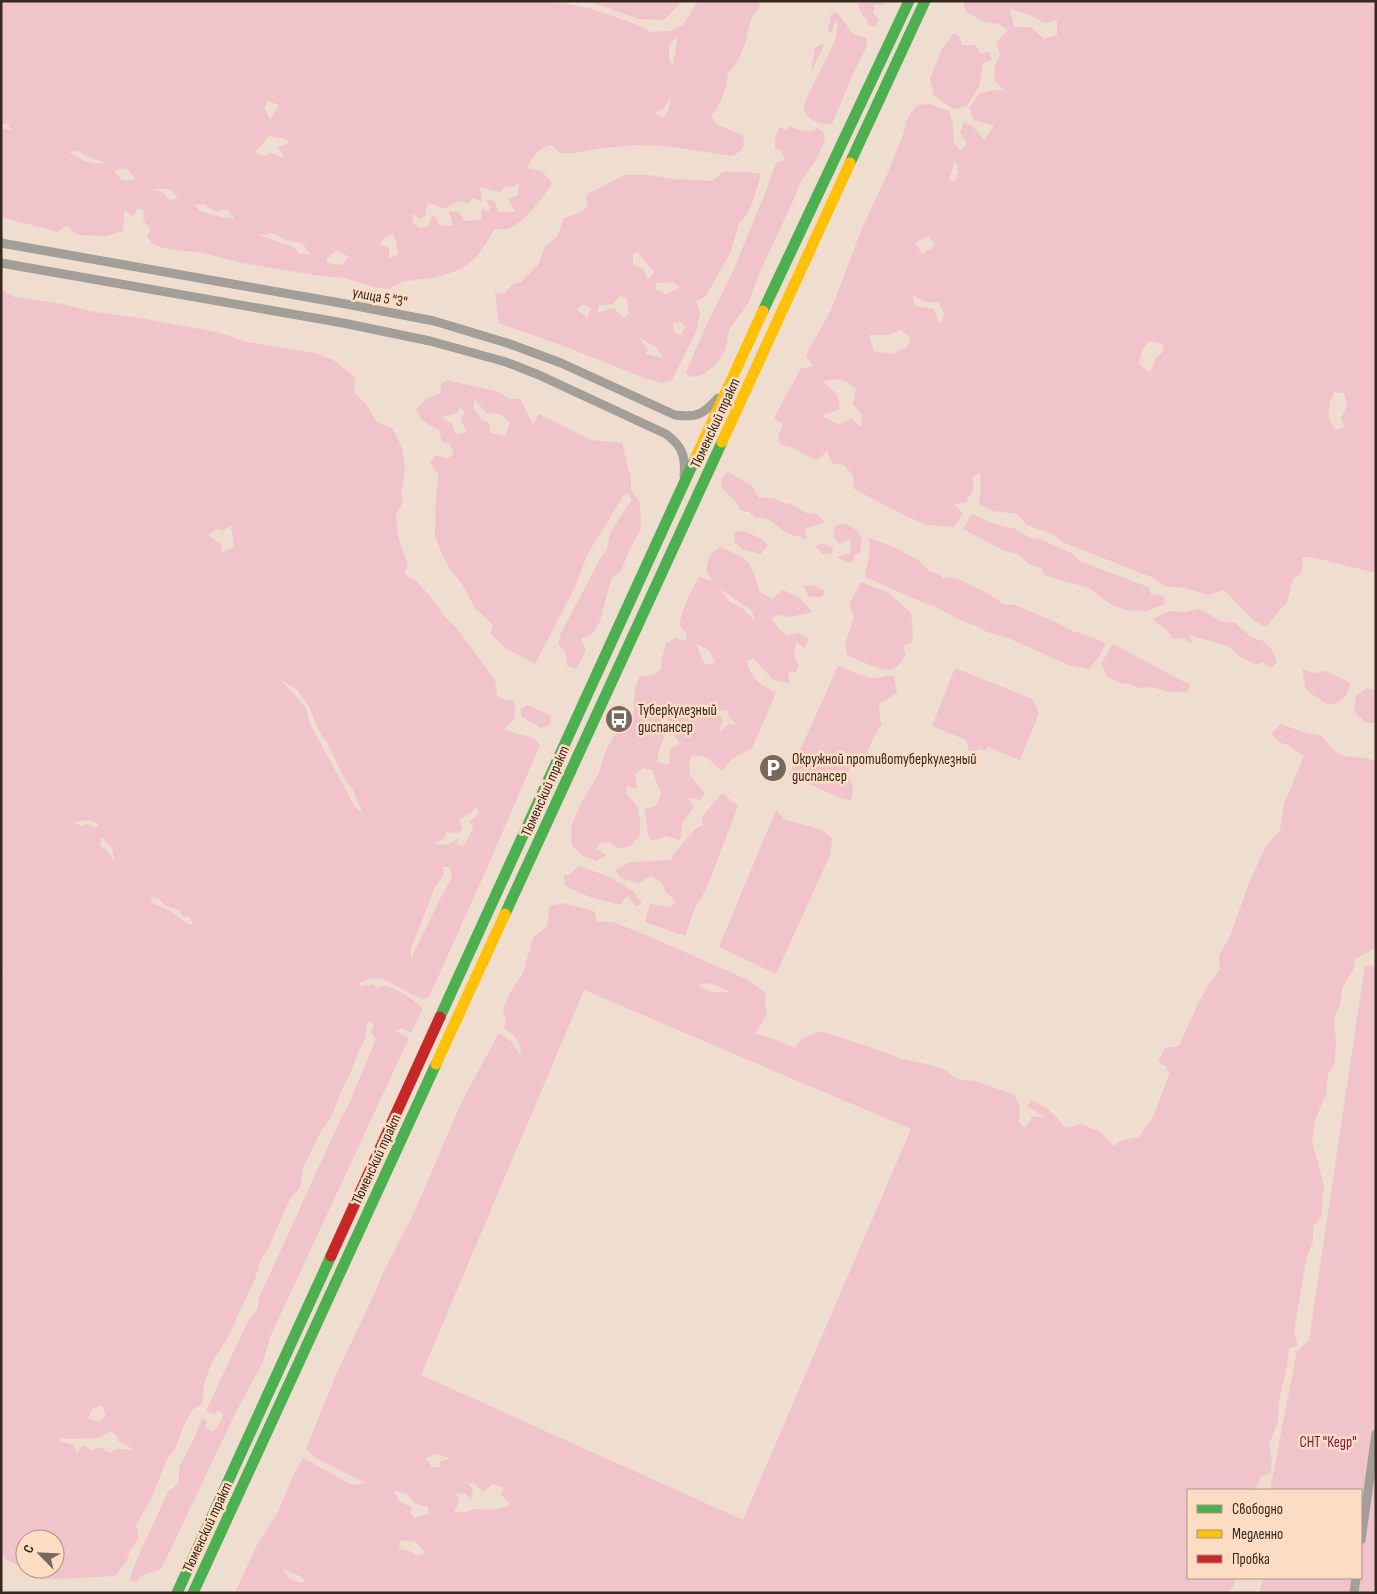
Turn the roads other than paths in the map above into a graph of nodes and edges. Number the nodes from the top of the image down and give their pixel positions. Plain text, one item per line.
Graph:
1 (909, 1) edge
2 (926, 1) edge
3 (1, 243) edge
4 (1, 263) edge
5 (728, 386) junction
6 (683, 486) junction
7 (1376, 1434) edge
8 (1362, 1533) edge
9 (1356, 1579) edge
10 (177, 1593) edge
11 (193, 1593) edge
12 (1354, 1593) edge

1 - 5 main road, Тюменский тракт
2 - 11 main road, Тюменский тракт
3 - 5 street, улица 5 "З"
4 - 6 street
5 - 6 main road, Тюменский тракт
6 - 10 main road, Тюменский тракт
7 - 8 street
9 - 12 street

